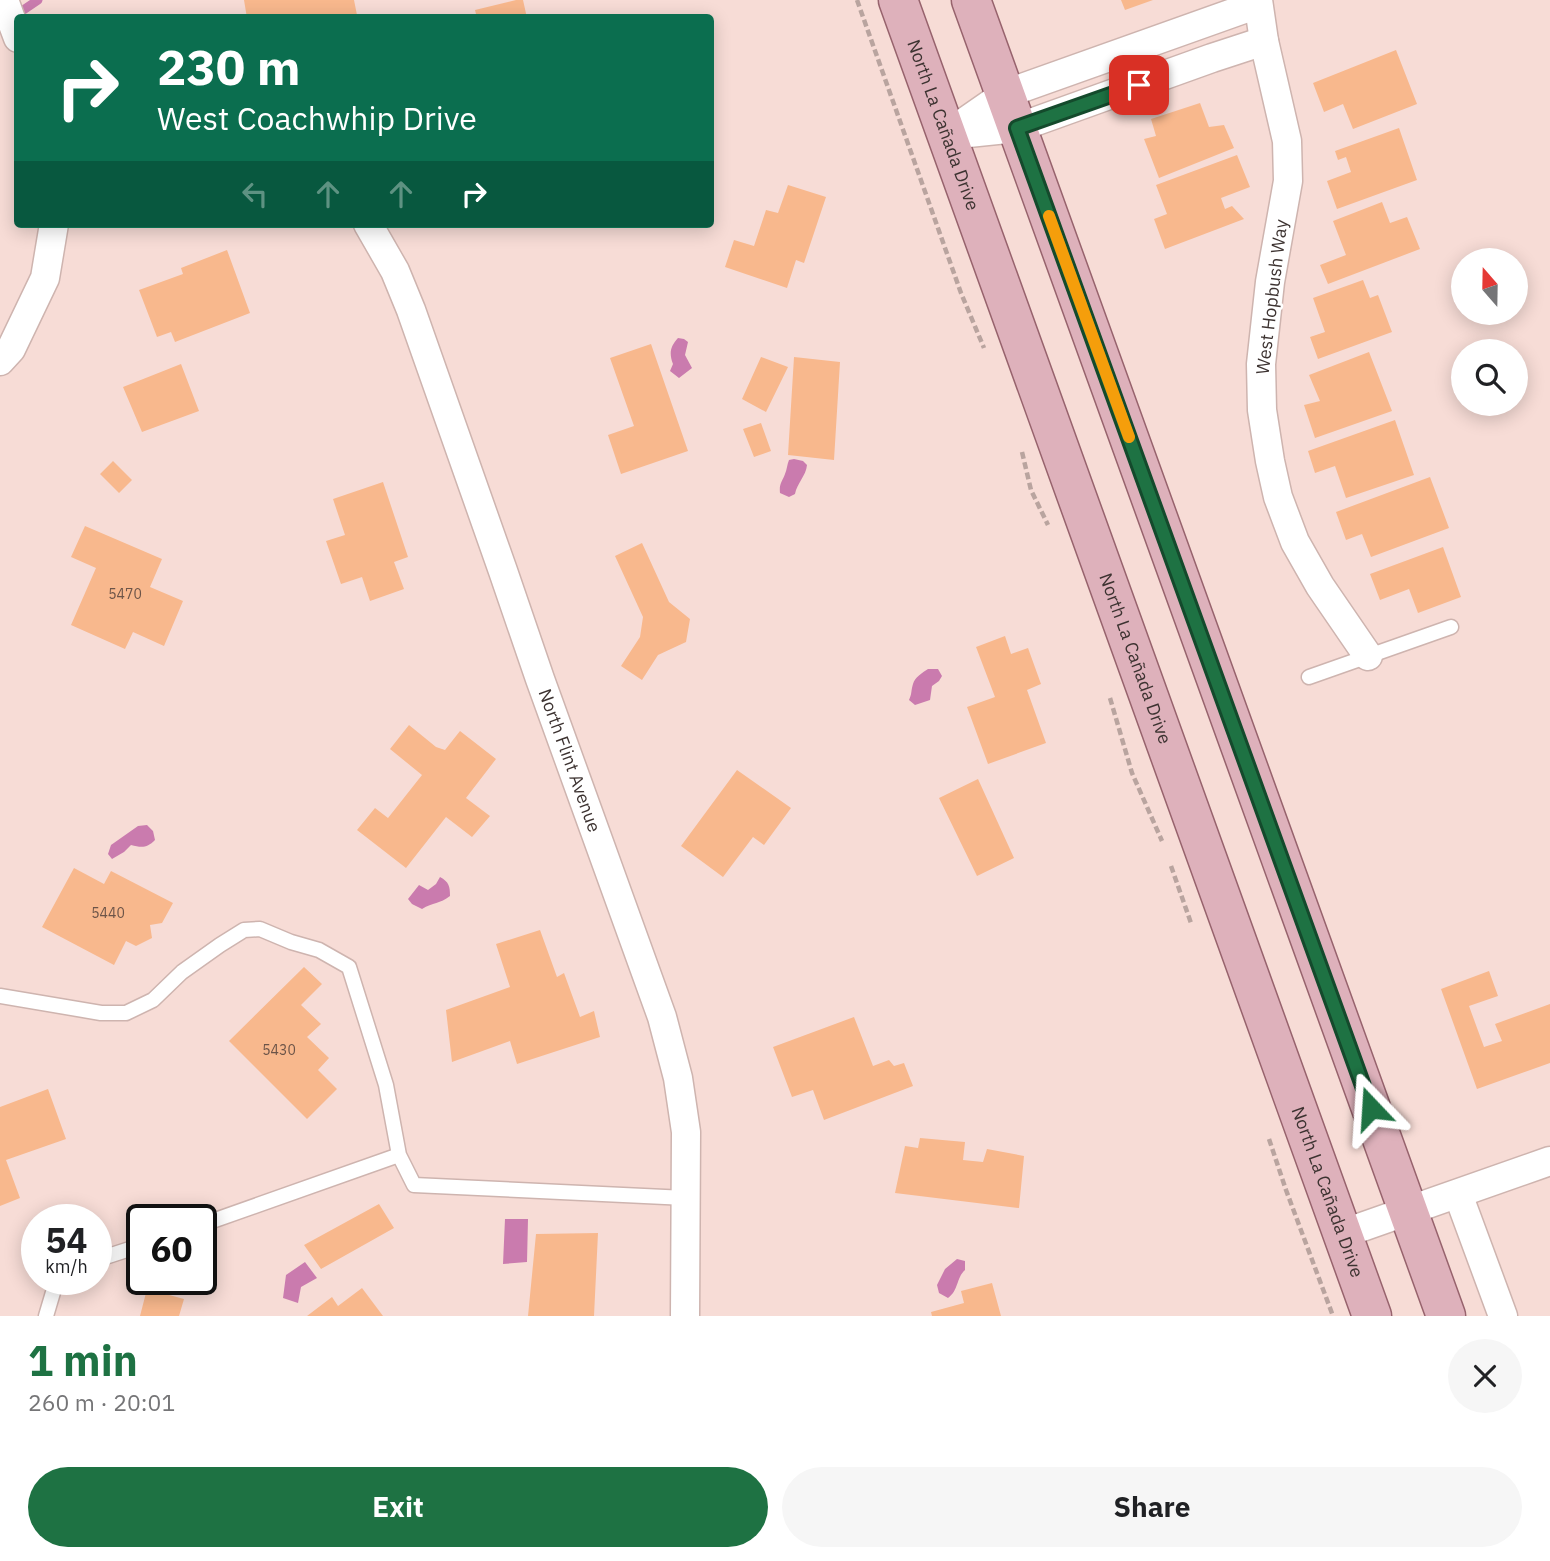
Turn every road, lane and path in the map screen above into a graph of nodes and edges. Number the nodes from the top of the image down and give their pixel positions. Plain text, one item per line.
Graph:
1 (4, 0) edge
2 (857, 0) edge
3 (898, 0) edge
4 (971, 0) edge
5 (1258, 2) edge
6 (14, 27) edge
7 (1264, 41) junction
8 (1011, 111) junction
9 (946, 135) junction
10 (53, 228) edge
11 (370, 228) edge
12 (987, 355) dead end
13 (0, 361) edge
14 (1019, 441) dead end
15 (1049, 526) dead end
16 (1451, 627) dead end
17 (1368, 656) junction
18 (1310, 677) dead end
19 (1110, 697) dead end
20 (1165, 847) dead end
21 (1168, 857) dead end
22 (1192, 926) dead end
23 (0, 996) edge
24 (1268, 1137) dead end
25 (399, 1156) junction
26 (1550, 1161) edge
27 (1458, 1194) junction
28 (686, 1198) junction
29 (1409, 1211) junction
30 (217, 1219) edge
31 (1342, 1234) junction
32 (52, 1295) edge
33 (46, 1316) edge
34 (685, 1316) edge
35 (1333, 1316) edge
36 (1371, 1316) edge
37 (1446, 1316) edge
38 (1503, 1316) edge

1 - 6 street
2 - 12 path
3 - 9 main road, North La Cañada Drive
4 - 8 main road
5 - 7 street, West Hopbush Way
5 - 8 street
7 - 8 street
7 - 17 street, West Hopbush Way
8 - 9 street
8 - 29 main road
9 - 31 main road, North La Cañada Drive
10 - 13 street
11 - 28 street, North Flint Avenue
14 - 15 path
16 - 17 lane
17 - 18 lane
19 - 20 path
21 - 22 path
23 - 25 lane
24 - 35 path
25 - 28 lane
25 - 30 lane
26 - 27 street
27 - 29 street
27 - 38 street
28 - 34 street, North Flint Avenue
29 - 31 street
29 - 37 main road
31 - 36 main road, North La Cañada Drive
32 - 33 lane

